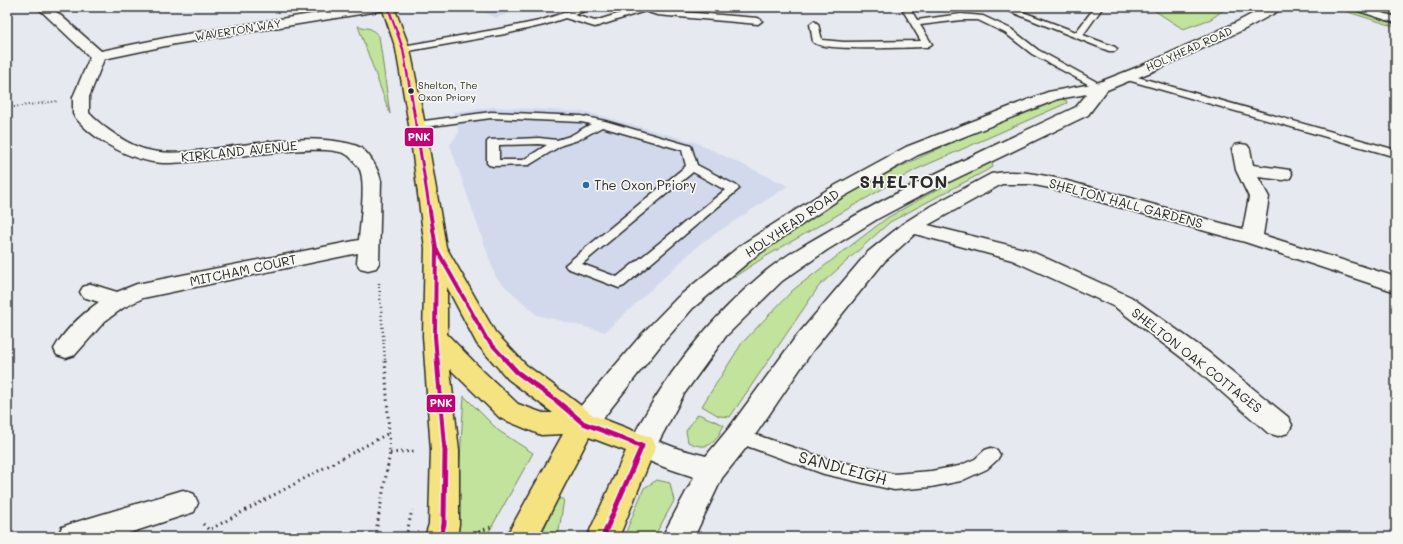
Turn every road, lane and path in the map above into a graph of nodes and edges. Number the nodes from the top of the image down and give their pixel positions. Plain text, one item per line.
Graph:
1 (42, 7) edge
2 (379, 7) edge
3 (388, 7) edge
4 (905, 7) edge
5 (1003, 7) edge
6 (1099, 7) edge
7 (1275, 7) edge
8 (1356, 7) edge
9 (585, 8) edge
10 (647, 8) edge
11 (974, 8) edge
12 (564, 15) junction
13 (972, 18) junction
14 (1396, 20) edge
15 (758, 21) dead end
16 (916, 23) junction
17 (814, 24) dead end
18 (1078, 35) junction
19 (403, 49) junction
20 (1112, 49) dead end
21 (98, 56) junction
22 (1127, 76) junction
23 (1101, 87) junction
24 (81, 97) junction
25 (7, 108) edge
26 (601, 123) junction
27 (417, 124) junction
28 (558, 143) junction
29 (1241, 149) dead end
30 (1396, 154) edge
31 (692, 167) junction
32 (1245, 170) junction
33 (1283, 174) dead end
34 (911, 227) junction
35 (1252, 238) junction
36 (436, 248) junction
37 (368, 253) junction
38 (1396, 285) edge
39 (91, 292) dead end
40 (118, 300) junction
41 (435, 336) junction
42 (66, 348) dead end
43 (583, 423) junction
44 (1278, 425) dead end
45 (389, 433) junction
46 (739, 436) junction
47 (642, 446) junction
48 (424, 451) dead end
49 (390, 453) junction
50 (991, 455) dead end
51 (712, 470) junction
52 (182, 503) joint
53 (101, 533) edge
54 (73, 537) edge
55 (375, 537) edge
56 (441, 537) edge
57 (522, 537) edge
58 (603, 537) edge
59 (678, 537) edge

1 - 21 street
2 - 21 street, WAVERTON WAY
3 - 19 main road
4 - 16 lane
5 - 18 lane
6 - 18 lane
7 - 22 street, HOLYHEAD ROAD
8 - 14 lane
9 - 12 lane
10 - 12 lane
10 - 15 lane
11 - 13 lane
12 - 19 lane
13 - 16 lane
13 - 23 lane
16 - 17 lane
18 - 20 lane
19 - 27 main road
21 - 24 street, KIRKLAND AVENUE
22 - 23 street, HOLYHEAD ROAD
22 - 30 lane
23 - 43 street, HOLYHEAD ROAD
23 - 47 street, HOLYHEAD ROAD
24 - 25 path
24 - 37 street, KIRKLAND AVENUE
26 - 27 lane
26 - 28 lane
26 - 31 lane
27 - 36 main road
28 - 28 lane
29 - 32 street
31 - 31 lane
32 - 33 street
32 - 35 street
34 - 35 street, SHELTON HALL GARDENS
34 - 44 street, SHELTON OAK COTTAGES
34 - 46 street
35 - 38 street, SHELTON HALL GARDENS
36 - 41 main road
36 - 43 main road
37 - 40 street, MITCHAM COURT
37 - 45 path
39 - 40 street
40 - 42 street, MITCHAM COURT
41 - 43 main road
41 - 56 main road
43 - 47 main road
43 - 57 main road
45 - 49 path
45 - 52 path
46 - 50 lane, SANDLEIGH
46 - 51 street
47 - 51 street
47 - 58 main road
48 - 49 path
49 - 55 path
51 - 59 street
52 - 53 street
53 - 54 street

